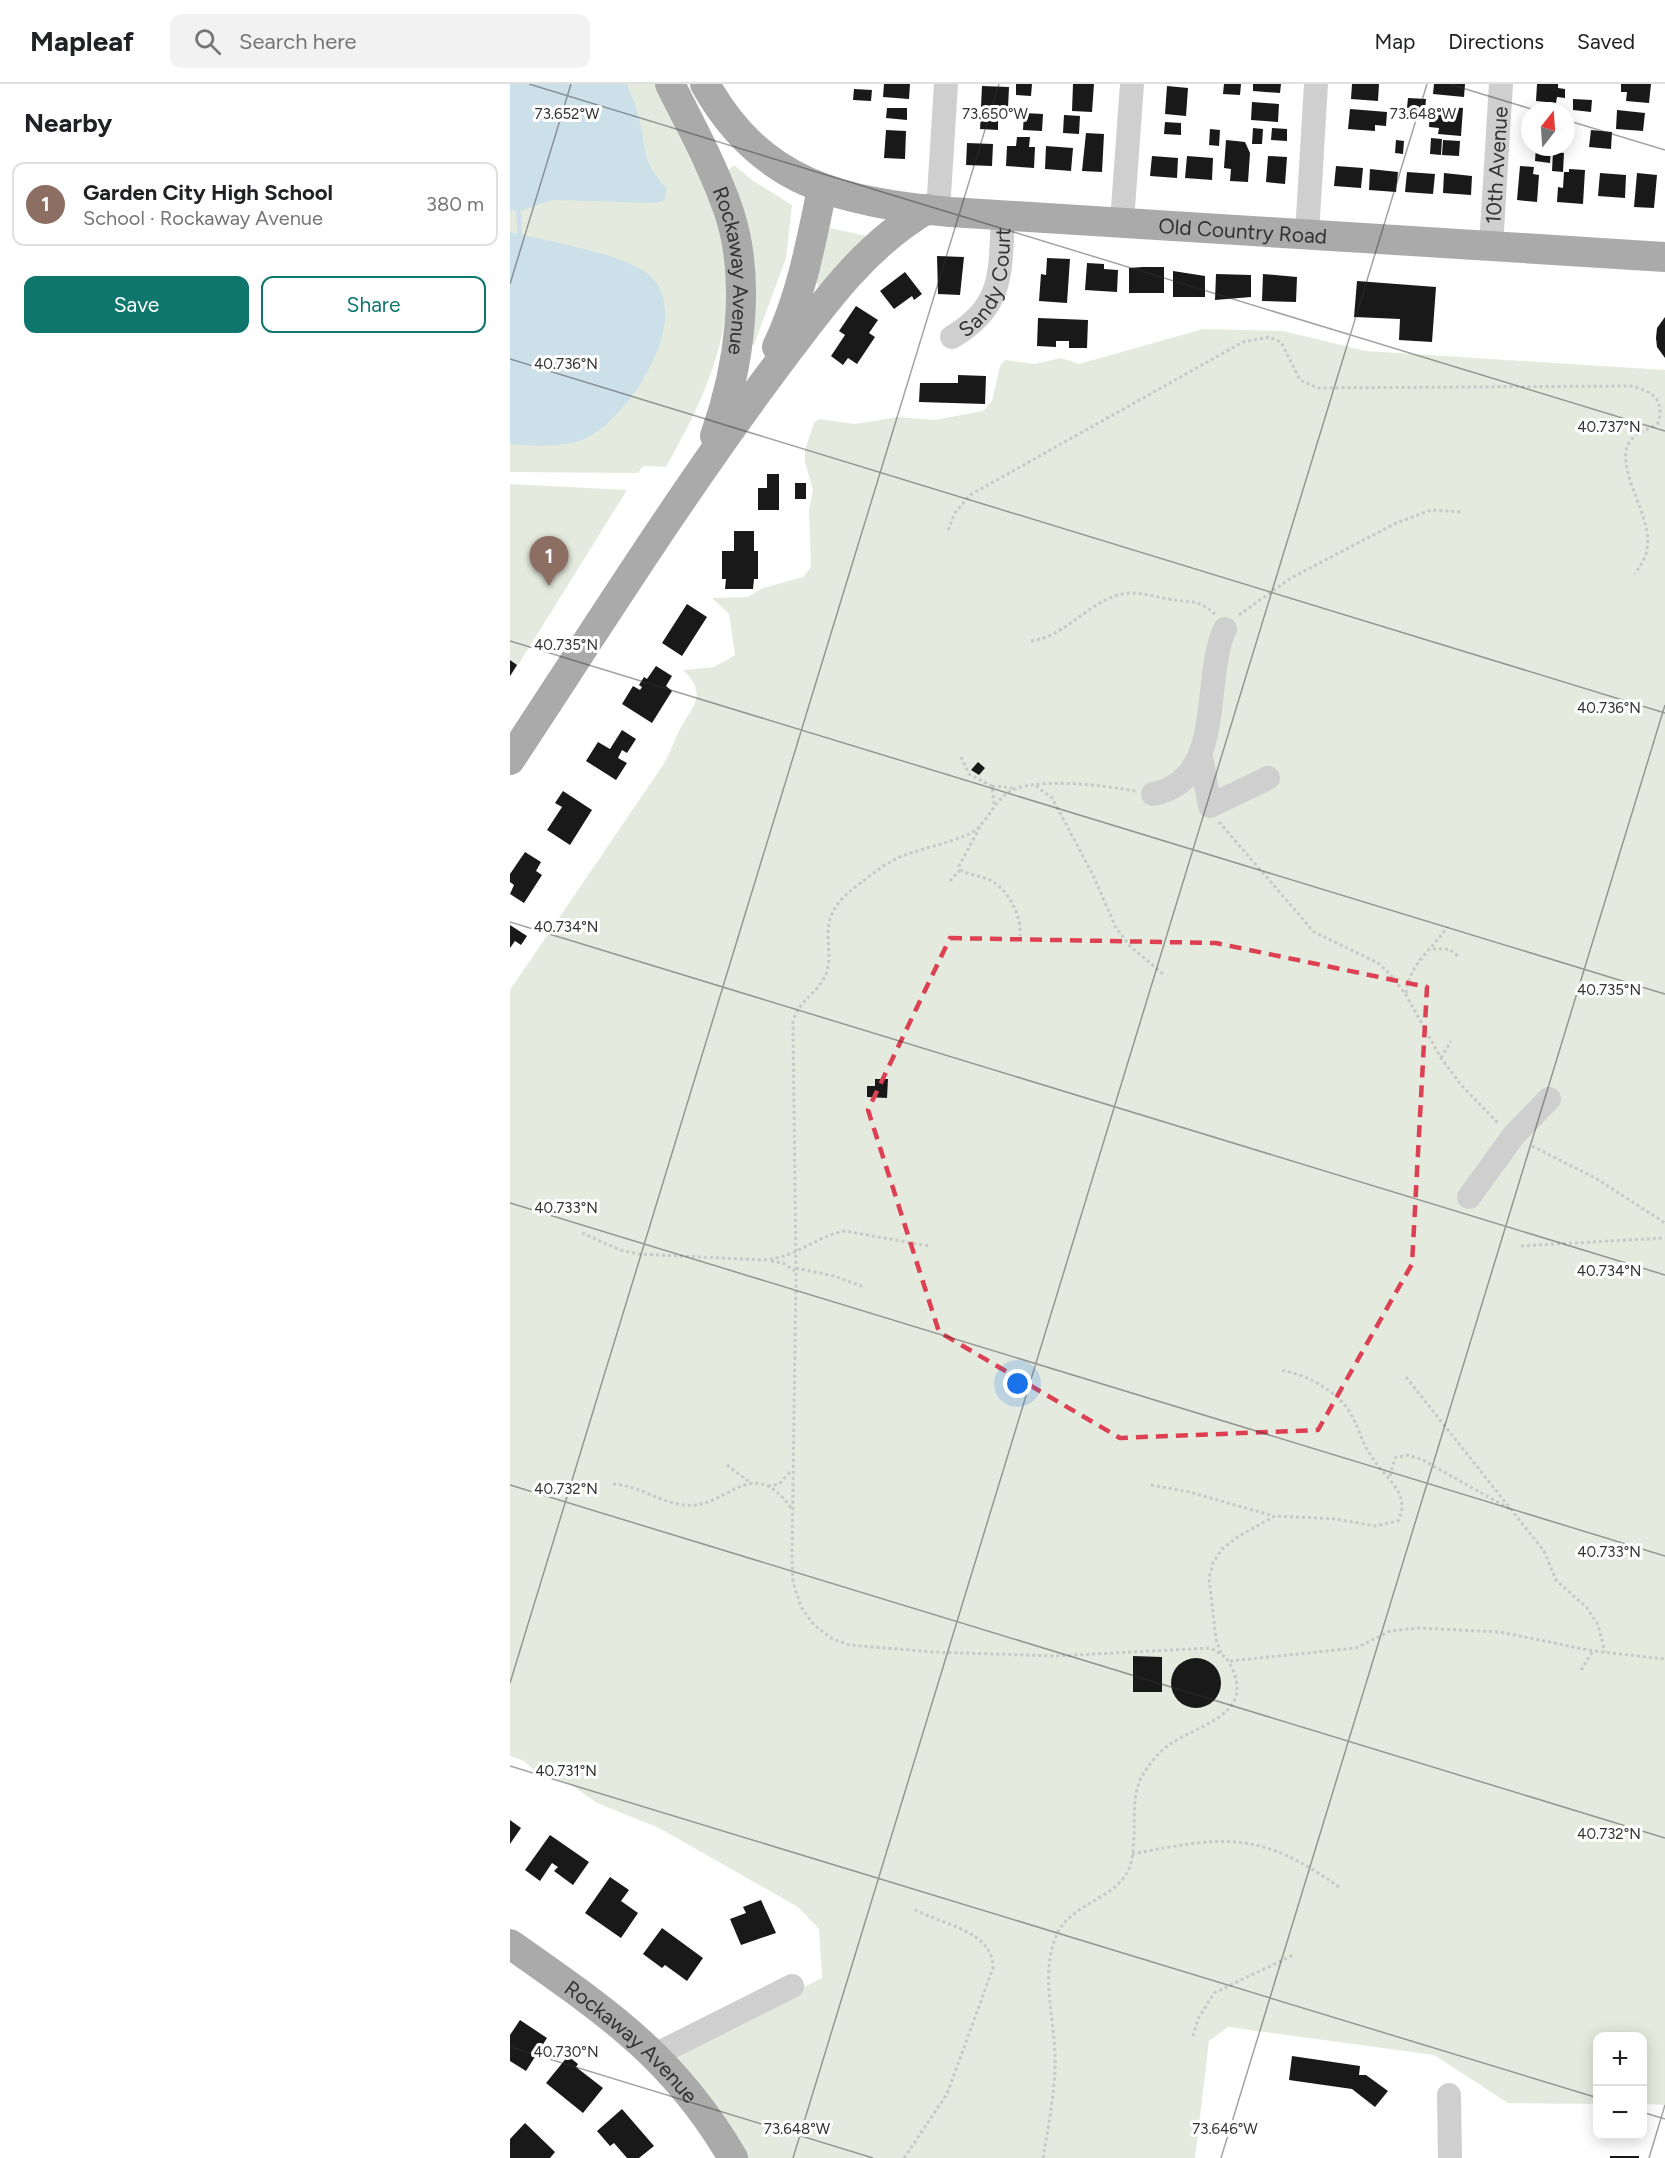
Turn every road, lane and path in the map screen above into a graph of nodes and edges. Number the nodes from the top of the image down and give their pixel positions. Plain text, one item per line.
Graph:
1 (670, 84) edge
2 (705, 84) edge
3 (946, 84) edge
4 (1132, 84) edge
5 (1317, 84) edge
6 (1501, 84) edge
7 (822, 189) junction
8 (933, 210) junction
9 (1003, 215) junction
10 (1122, 222) junction
11 (1307, 234) junction
12 (1491, 246) junction
13 (1665, 257) edge
14 (952, 338) dead end
15 (754, 396) junction
16 (705, 464) junction
17 (1462, 512) dead end
18 (948, 530) dead end
19 (1635, 574) dead end
20 (1227, 620) junction
21 (1031, 641) dead end
22 (961, 757) dead end
23 (1201, 757) junction
24 (510, 760) edge
25 (1268, 778) dead end
26 (1034, 785) junction
27 (992, 786) junction
28 (1016, 788) junction
29 (1153, 794) joint
30 (994, 804) junction
31 (1209, 806) junction
32 (985, 818) junction
33 (961, 869) junction
34 (950, 881) dead end
35 (1447, 927) dead end
36 (1020, 936) dead end
37 (1431, 950) junction
38 (1460, 957) dead end
39 (1163, 974) dead end
40 (1406, 994) junction
41 (1451, 1041) dead end
42 (1441, 1058) junction
43 (1549, 1099) dead end
44 (1514, 1134) junction
45 (1469, 1197) dead end
46 (1665, 1223) edge
47 (582, 1233) dead end
48 (1665, 1238) edge
49 (929, 1246) dead end
50 (1521, 1246) dead end
51 (796, 1253) junction
52 (766, 1260) junction
53 (796, 1270) junction
54 (864, 1287) dead end
55 (1280, 1370) dead end
56 (1406, 1377) dead end
57 (727, 1465) dead end
58 (792, 1468) junction
59 (1390, 1476) junction
60 (613, 1484) dead end
61 (752, 1484) junction
62 (1151, 1485) dead end
63 (766, 1486) junction
64 (792, 1509) junction
65 (1513, 1512) junction
66 (1275, 1516) junction
67 (1593, 1651) junction
68 (1605, 1652) junction
69 (1221, 1653) junction
70 (1665, 1659) edge
71 (1230, 1661) junction
72 (1581, 1670) dead end
73 (1132, 1854) junction
74 (1339, 1887) dead end
75 (914, 1910) dead end
76 (510, 1944) edge
77 (1295, 1954) dead end
78 (792, 1986) dead end
79 (1192, 2036) dead end
80 (656, 2055) junction
81 (1449, 2095) dead end
82 (733, 2158) edge
83 (904, 2158) edge
84 (1043, 2158) edge
85 (1450, 2158) edge

1 - 16 main road, Rockaway Avenue
2 - 7 main road, Old Country Road
3 - 8 street
4 - 10 street
5 - 11 street
6 - 12 street, 10th Avenue
7 - 8 main road, Old Country Road
7 - 15 main road, Rockaway Avenue
8 - 9 main road, Old Country Road
8 - 15 main road, Rockaway Avenue
9 - 10 main road, Old Country Road
9 - 14 street, Sandy Court
10 - 11 main road, Old Country Road
11 - 12 main road, Old Country Road
12 - 13 main road, Old Country Road
15 - 16 main road, Rockaway Avenue
16 - 24 main road, Rockaway Avenue
17 - 20 path
18 - 19 path
20 - 21 path
20 - 23 street
22 - 27 path
23 - 29 street
23 - 31 street
25 - 31 street
26 - 28 path
26 - 29 path
26 - 39 path
27 - 28 path
27 - 30 path
28 - 30 path
30 - 32 path
31 - 40 path
32 - 33 path
32 - 51 path
33 - 34 path
33 - 36 path
35 - 37 path
37 - 38 path
37 - 40 path
40 - 42 path
41 - 42 path
42 - 44 path
43 - 44 street
44 - 45 street
44 - 46 path
47 - 52 path
48 - 50 path
49 - 51 path
51 - 52 path
51 - 53 path
52 - 53 path
53 - 54 path
53 - 58 path
55 - 59 path
56 - 65 path
57 - 61 path
58 - 63 path
58 - 64 path
59 - 65 path
59 - 66 path
60 - 61 path
61 - 63 path
62 - 66 path
63 - 64 path
64 - 69 path
65 - 68 path
66 - 69 path
67 - 68 path
67 - 71 path
67 - 72 path
68 - 70 path
69 - 71 path
71 - 73 path
73 - 74 path
73 - 84 path
75 - 83 path
76 - 80 main road, Rockaway Avenue
77 - 79 path
78 - 80 street
80 - 82 main road, Rockaway Avenue
81 - 85 street

